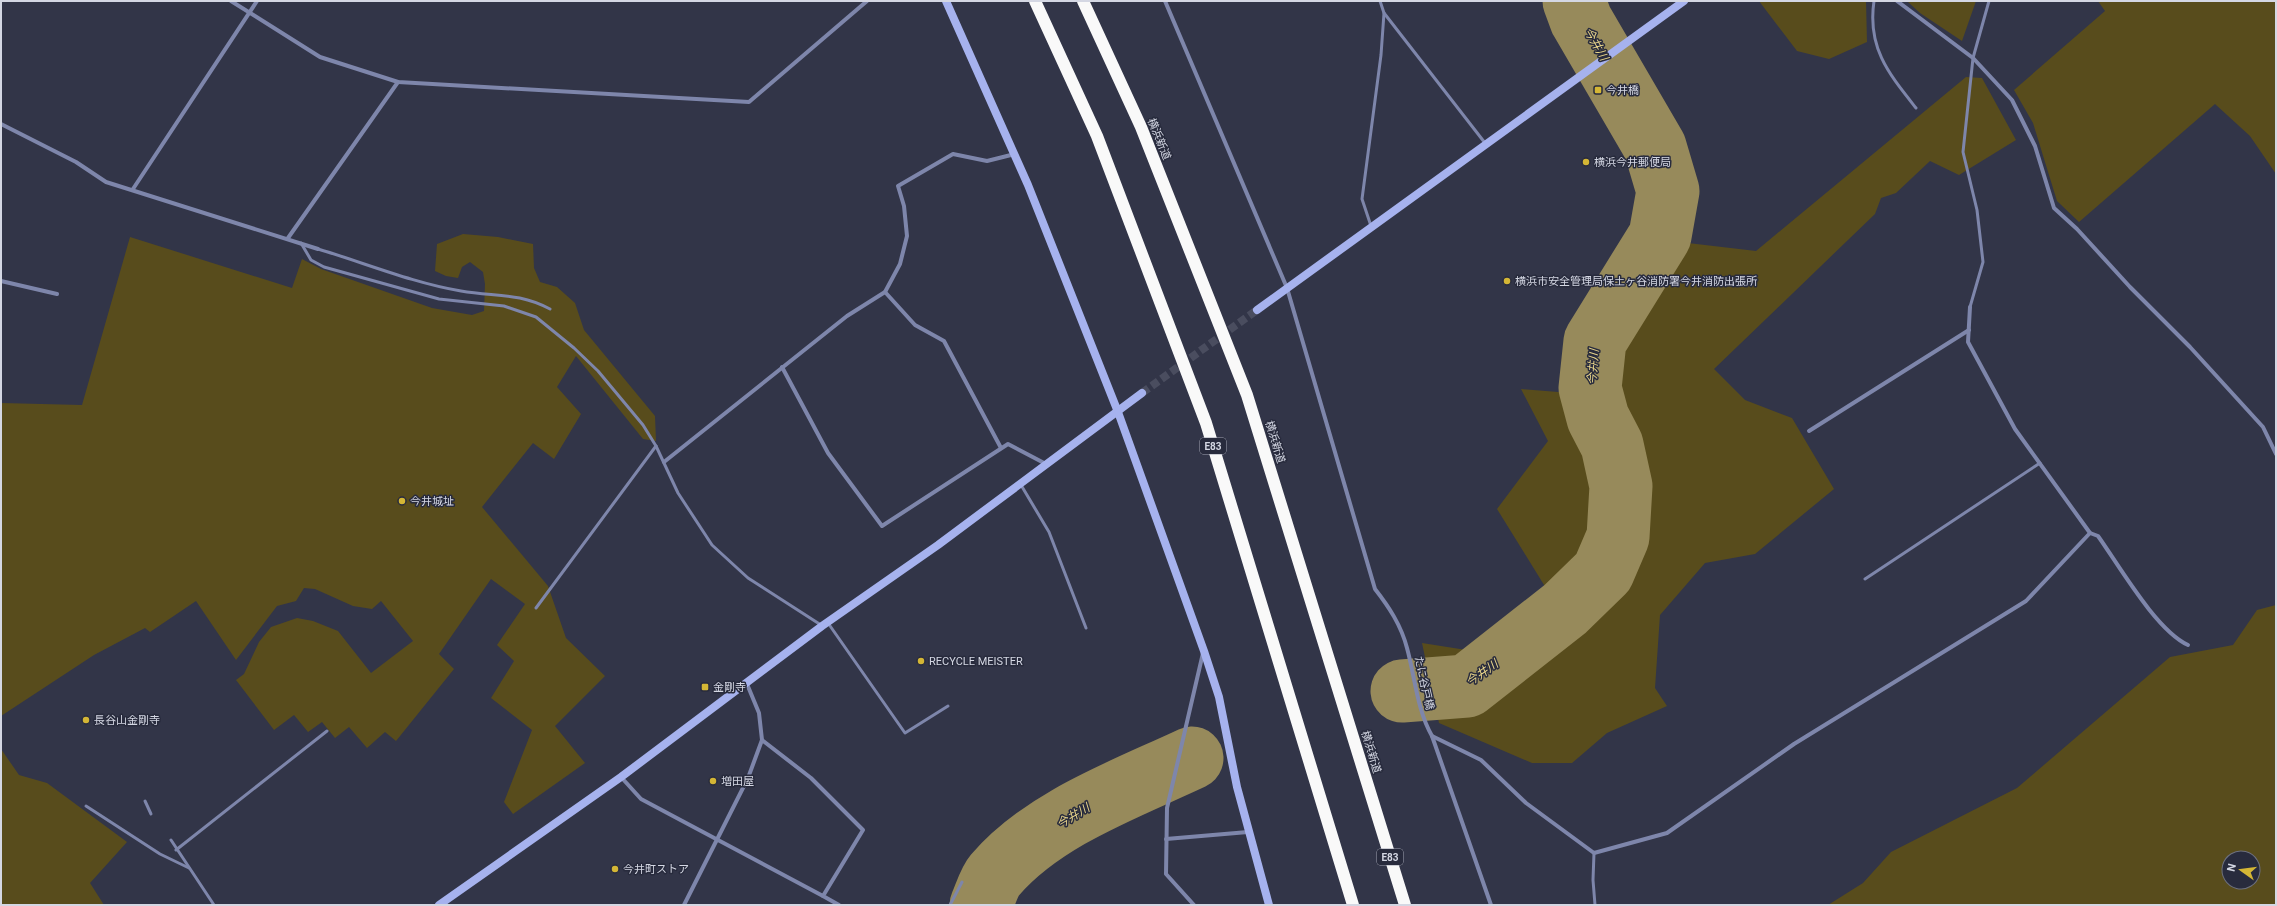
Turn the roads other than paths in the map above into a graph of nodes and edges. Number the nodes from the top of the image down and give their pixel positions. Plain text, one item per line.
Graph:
1 (231, 1) edge
2 (258, 1) edge
3 (867, 1) edge
4 (946, 1) edge
5 (1035, 1) edge
6 (1083, 1) edge
7 (1165, 1) edge
8 (1380, 1) edge
9 (1684, 1) edge
10 (1874, 1) edge
11 (1897, 1) edge
12 (1988, 1) edge
13 (249, 13) junction
14 (1384, 13) junction
15 (1973, 58) junction
16 (398, 82) junction
17 (1916, 108) dead end
18 (1, 124) edge
19 (1486, 145) junction
20 (1015, 154) junction
21 (133, 189) junction
22 (1372, 227) junction
23 (288, 238) junction
24 (300, 242) junction
25 (318, 249) joint
26 (1, 281) edge
27 (1287, 288) junction
28 (885, 292) junction
29 (57, 294) dead end
30 (1970, 307) joint
31 (550, 309) dead end
32 (1257, 310) tunnel mouth
33 (1969, 330) junction
34 (782, 367) junction
35 (1142, 393) tunnel mouth
36 (1118, 412) junction
37 (1809, 431) dead end
38 (656, 446) junction
39 (1001, 448) junction
40 (2276, 454) edge
41 (664, 462) junction
42 (2040, 463) junction
43 (1047, 464) junction
44 (1020, 484) junction
45 (2090, 533) junction
46 (1865, 579) dead end
47 (536, 608) dead end
48 (825, 624) junction
49 (1086, 628) dead end
50 (2188, 645) dead end
51 (1204, 651) junction
52 (747, 684) junction
53 (948, 706) dead end
54 (327, 731) dead end
55 (1432, 736) junction
56 (762, 740) junction
57 (621, 777) junction
58 (144, 801) dead end
59 (86, 806) dead end
60 (1375, 808) junction
61 (151, 814) dead end
62 (1248, 832) junction
63 (1166, 839) junction
64 (171, 840) dead end
65 (718, 840) junction
66 (176, 850) junction
67 (1594, 853) junction
68 (189, 868) junction
69 (962, 882) dead end
70 (823, 896) junction
71 (214, 905) edge
72 (439, 905) edge
73 (684, 905) edge
74 (839, 905) edge
75 (950, 905) edge
76 (1194, 905) edge
77 (1269, 905) edge
78 (1353, 905) edge
79 (1405, 905) edge
80 (1414, 905) edge
81 (1491, 905) edge
82 (1595, 905) edge

1 - 13 street
2 - 13 street
3 - 16 street
4 - 20 street
5 - 78 highway, E83
6 - 60 highway, 横浜新道 / E83
7 - 27 street, たに谷戸橋
8 - 14 lane
9 - 19 street
10 - 17 lane
11 - 15 street
12 - 15 lane
13 - 16 street
13 - 21 street
14 - 19 lane
14 - 22 lane
15 - 30 lane
15 - 40 street
16 - 23 street
18 - 21 street
19 - 22 street
20 - 28 street
20 - 36 street
21 - 23 street
22 - 27 street
23 - 24 street
24 - 25 street
24 - 38 lane
25 - 31 lane
26 - 29 street
27 - 32 street
27 - 55 street, たに谷戸橋
28 - 34 street
28 - 39 street
30 - 33 street
33 - 37 street
33 - 42 street
34 - 39 street
34 - 41 street
35 - 36 street
36 - 43 street
36 - 51 street
38 - 41 lane
38 - 47 lane
39 - 43 street
41 - 48 lane
42 - 45 street
42 - 46 lane
43 - 44 street
44 - 48 street
44 - 49 lane
45 - 50 street
45 - 67 street
48 - 52 street
48 - 53 lane
51 - 62 street
51 - 63 street
52 - 56 street
52 - 57 street
54 - 66 lane
55 - 67 street
55 - 81 street, たに谷戸橋
56 - 65 street
56 - 70 street
57 - 65 street
57 - 72 street
58 - 61 lane
59 - 68 lane
60 - 79 highway, 横浜新道 / E83
60 - 80 highway
62 - 63 street
62 - 77 street
63 - 76 street
64 - 66 lane
65 - 70 street
65 - 73 street
66 - 68 lane
67 - 82 lane
68 - 71 lane
69 - 75 lane
70 - 74 street

